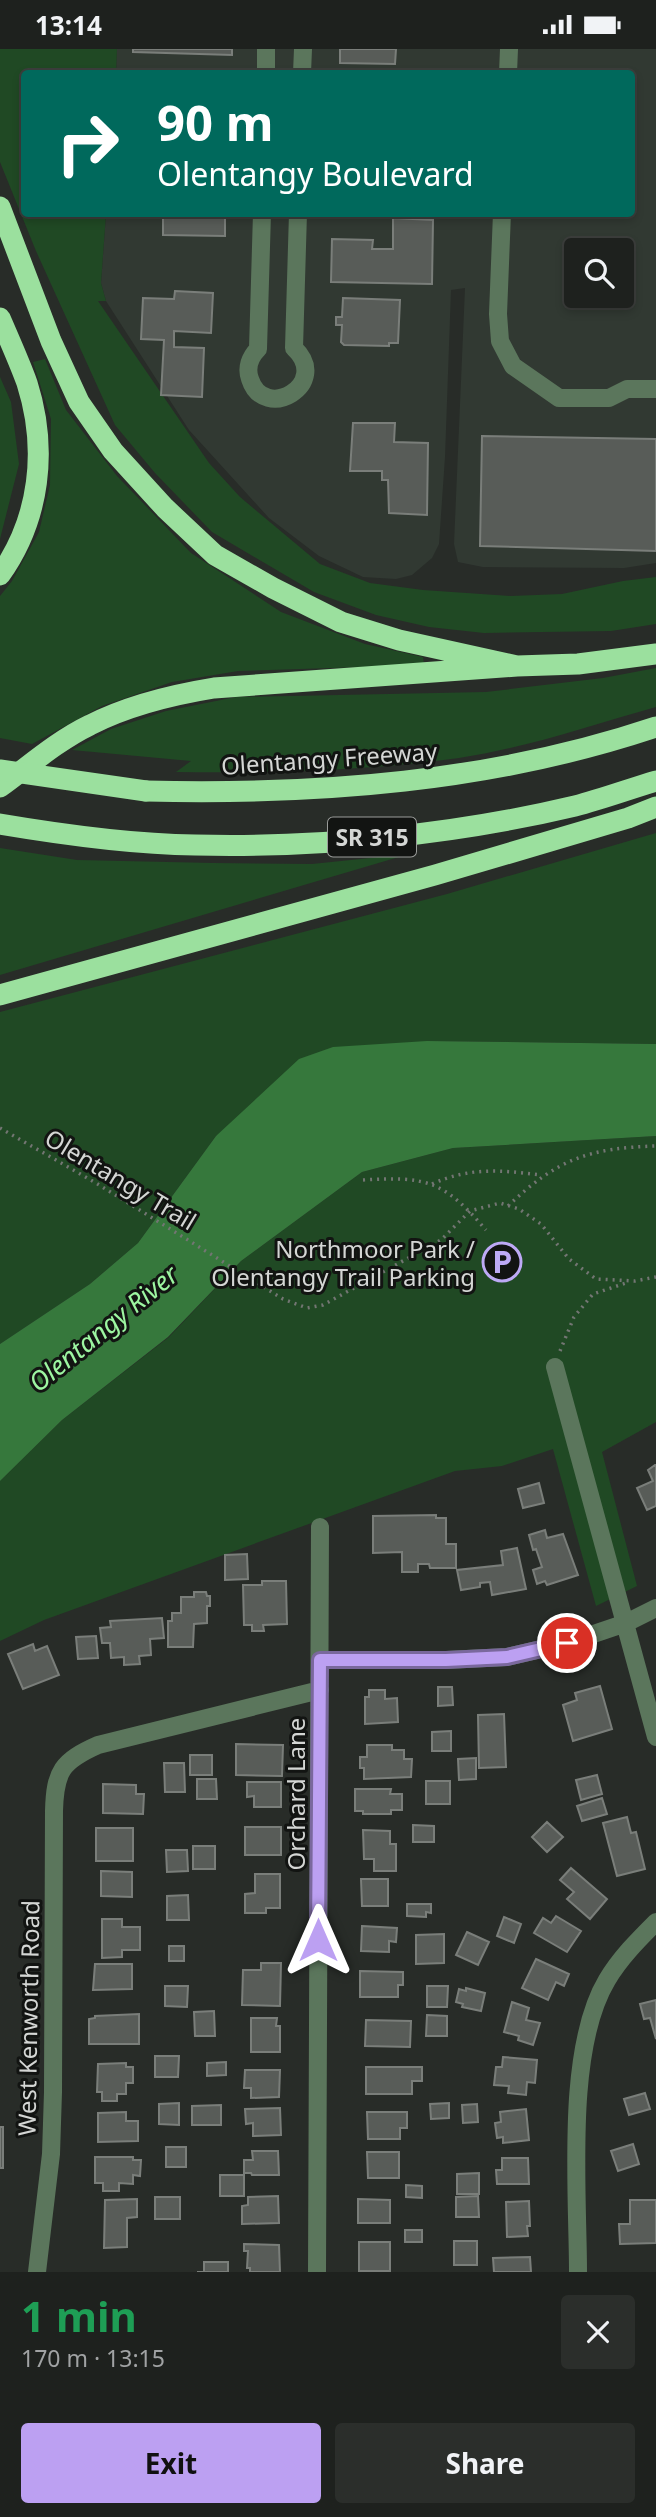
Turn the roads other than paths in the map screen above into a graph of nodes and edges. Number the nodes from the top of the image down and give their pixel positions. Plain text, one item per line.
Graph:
1 (266, 49) edge
2 (303, 49) edge
3 (509, 49) edge
4 (266, 70) edge
5 (302, 70) edge
6 (508, 70) edge
7 (0, 207) edge
8 (262, 217) edge
9 (298, 217) edge
10 (502, 217) edge
11 (0, 318) edge
12 (656, 389) edge
13 (0, 575) edge
14 (656, 654) edge
15 (517, 666) junction
16 (656, 727) edge
17 (0, 770) edge
18 (656, 781) edge
19 (0, 787) edge
20 (656, 807) edge
21 (0, 824) edge
22 (0, 995) edge
23 (555, 1367) road end
24 (320, 1527) dead end
25 (656, 1608) edge
26 (626, 1623) junction
27 (320, 1660) junction
28 (320, 1690) junction
29 (656, 1737) edge
30 (656, 1922) edge
31 (37, 2272) edge
32 (317, 2272) edge
33 (578, 2272) edge

1 - 4 street
2 - 5 street
3 - 6 street
7 - 15 highway
8 - 9 street
10 - 12 street
11 - 13 highway
14 - 15 highway
15 - 19 highway
16 - 17 highway, Olentangy Freeway / SR 315, bridge
18 - 21 highway, SR 315
20 - 22 highway
23 - 26 street
24 - 27 street, Orchard Lane
25 - 26 street
26 - 27 street
26 - 29 street
27 - 28 street, Orchard Lane
28 - 31 street, West Kenworth Road
28 - 32 street, Orchard Lane
30 - 33 street

